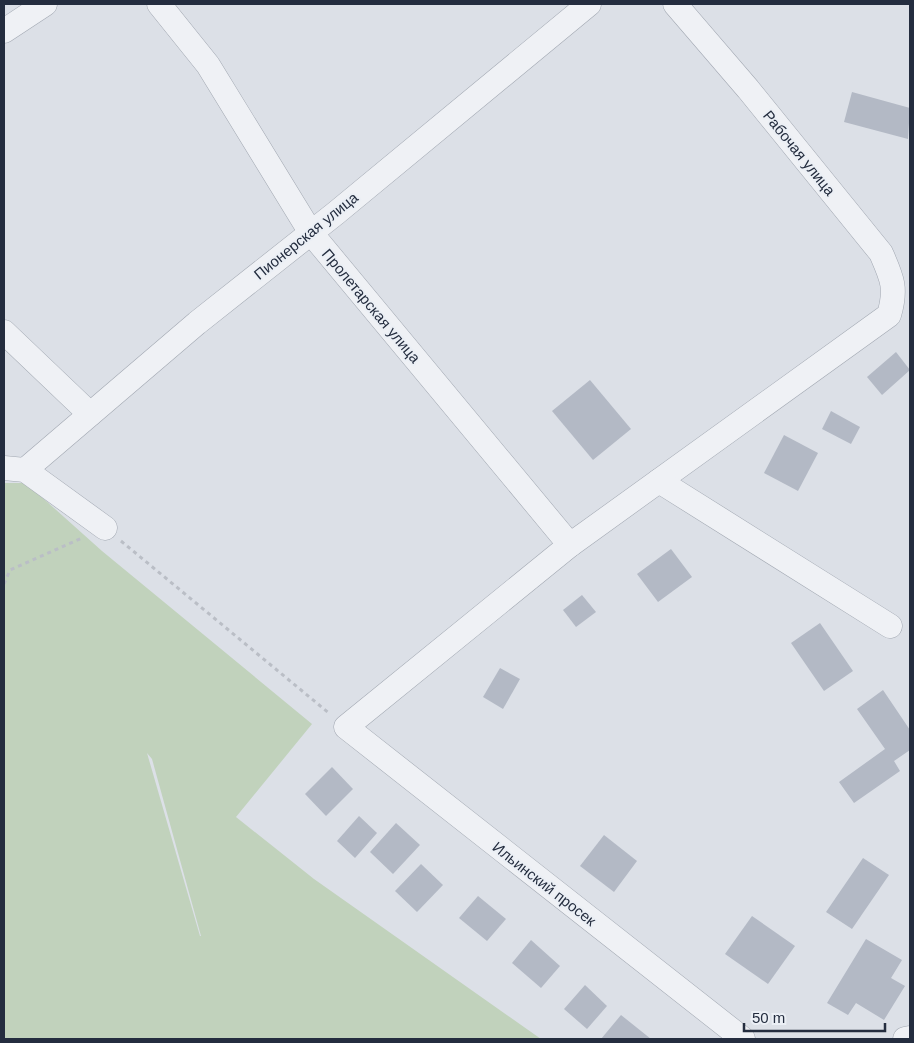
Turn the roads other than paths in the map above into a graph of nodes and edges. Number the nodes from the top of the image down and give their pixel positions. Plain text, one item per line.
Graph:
1 (45, 4) edge
2 (159, 4) edge
3 (589, 4) edge
4 (675, 4) edge
5 (4, 31) edge
6 (311, 233) junction
7 (4, 332) edge
8 (90, 414) junction
9 (14, 469) edge
10 (659, 482) junction
11 (105, 528) road end
12 (570, 545) junction
13 (890, 626) dead end
14 (910, 1038) edge
15 (743, 1039) edge
16 (905, 1039) edge

1 - 5 street
2 - 6 street, Пролетарская улица
3 - 6 street, Пионерская улица
4 - 10 street, Рабочая улица
6 - 8 street, Пионерская улица
6 - 12 street, Пролетарская улица
7 - 8 street
8 - 9 street, Пионерская улица
9 - 11 street
10 - 12 street
10 - 13 street
12 - 15 street, Ильинский просек
14 - 16 street

